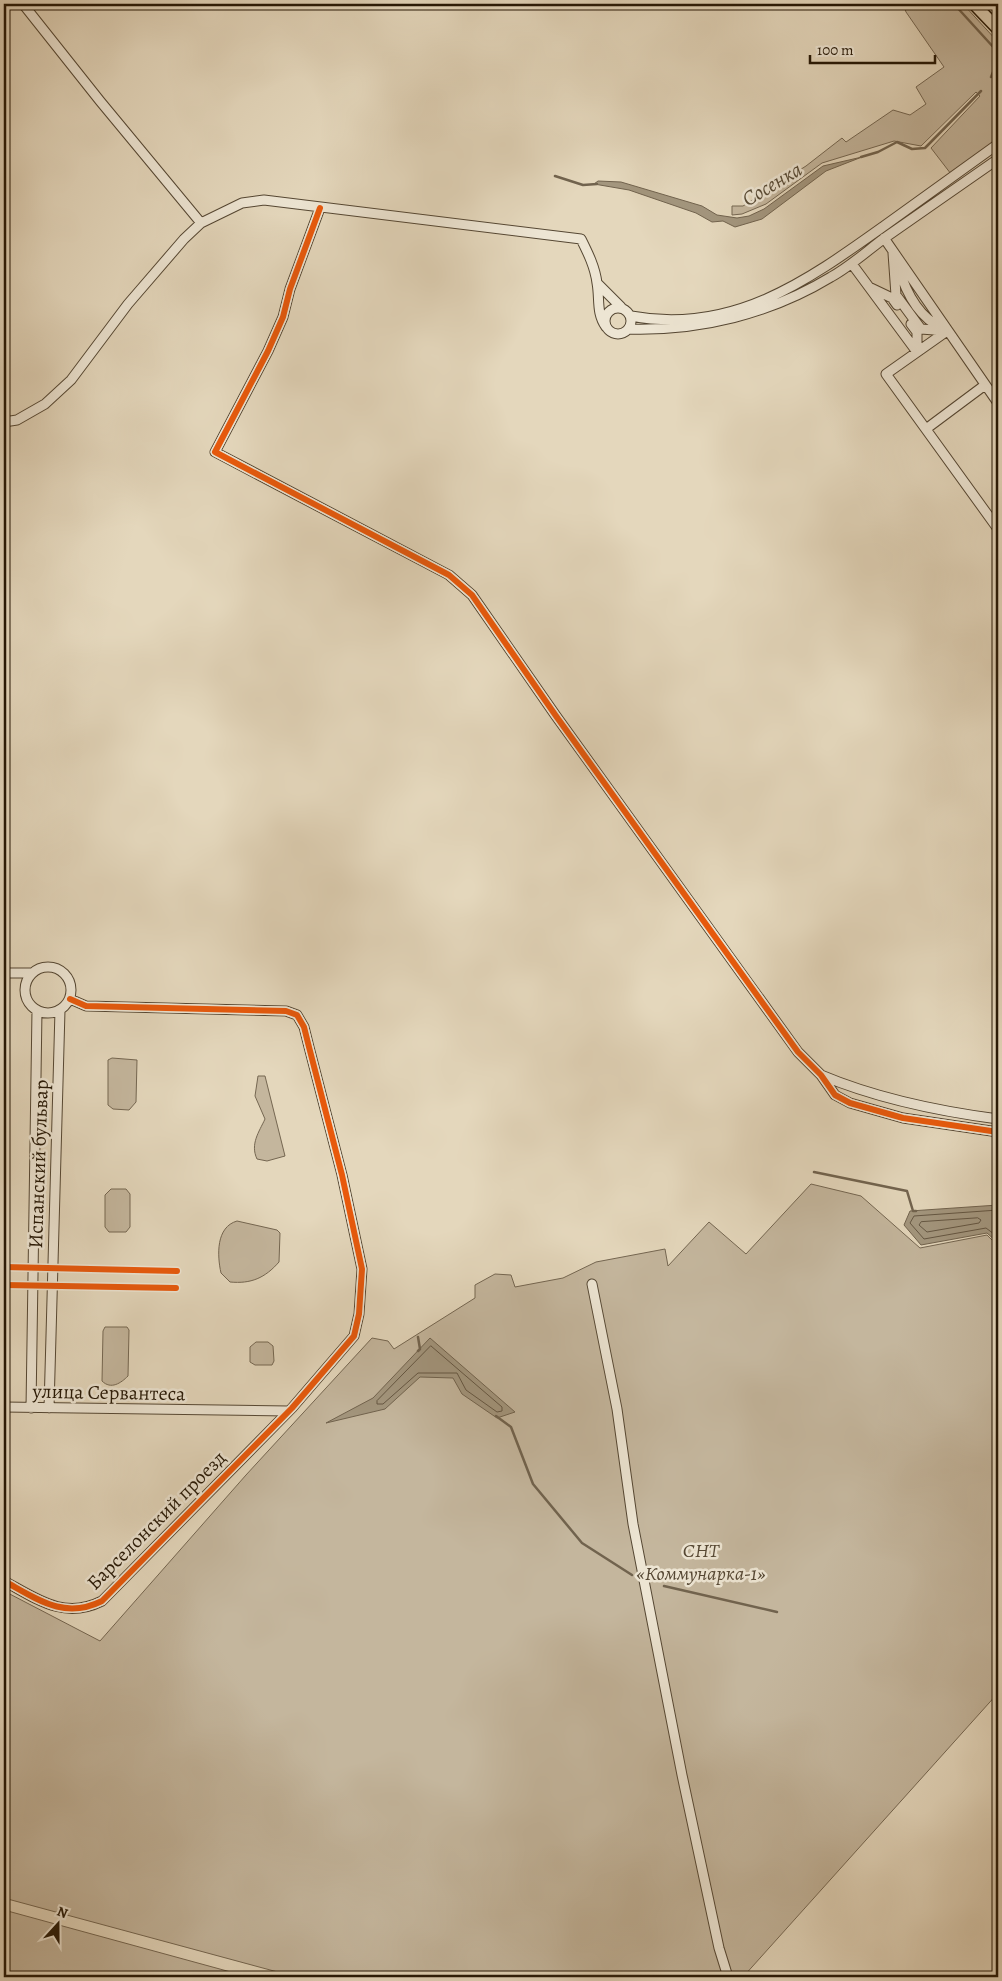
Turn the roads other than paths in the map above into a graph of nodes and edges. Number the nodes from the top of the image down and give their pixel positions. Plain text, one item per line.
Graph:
1 (23, 4) edge
2 (974, 4) edge
3 (998, 29) edge
4 (998, 144) edge
5 (998, 159) edge
6 (320, 208) junction
7 (201, 223) junction
8 (884, 238) junction
9 (893, 252) junction
10 (852, 264) junction
11 (597, 283) junction
12 (870, 288) junction
13 (621, 308) junction
14 (631, 316) junction
15 (606, 327) junction
16 (629, 328) junction
17 (947, 330) junction
18 (917, 352) junction
19 (985, 385) junction
20 (998, 403) edge
21 (4, 422) edge
22 (926, 429) junction
23 (998, 529) edge
24 (32, 973) junction
25 (4, 974) edge
26 (70, 999) junction
27 (37, 1010) junction
28 (60, 1010) junction
29 (821, 1075) junction
30 (998, 1119) edge
31 (998, 1132) edge
32 (592, 1284) dead end
33 (4, 1407) edge
34 (31, 1408) junction
35 (49, 1408) junction
36 (288, 1411) junction
37 (266, 1412) junction
38 (270, 1430) junction
39 (4, 1581) edge
40 (728, 1977) edge

1 - 7 street
2 - 3 main road
4 - 14 street
5 - 8 street
6 - 7 street
6 - 11 street
6 - 29 street
7 - 21 street
8 - 9 street
8 - 10 street
9 - 17 street
9 - 17 street
10 - 12 street
10 - 16 street
11 - 13 street
11 - 15 street
12 - 18 street
12 - 18 street
13 - 14 street
13 - 15 street
14 - 16 street
15 - 16 street
17 - 18 street
17 - 19 street
18 - 22 street
19 - 20 street
19 - 22 street
22 - 23 street
24 - 25 street
24 - 26 street
24 - 27 street
26 - 28 street
26 - 36 street, Барселонский проезд
27 - 28 street
27 - 34 street, Испанский бульвар
28 - 35 street, Испанский бульвар
29 - 30 street
29 - 31 street
32 - 40 street
33 - 34 street, улица Сервантеса
34 - 35 street, улица Сервантеса
35 - 37 street, улица Сервантеса
36 - 37 street, улица Сервантеса
36 - 38 street, Барселонский проезд
37 - 38 street
38 - 39 street, Барселонский проезд

